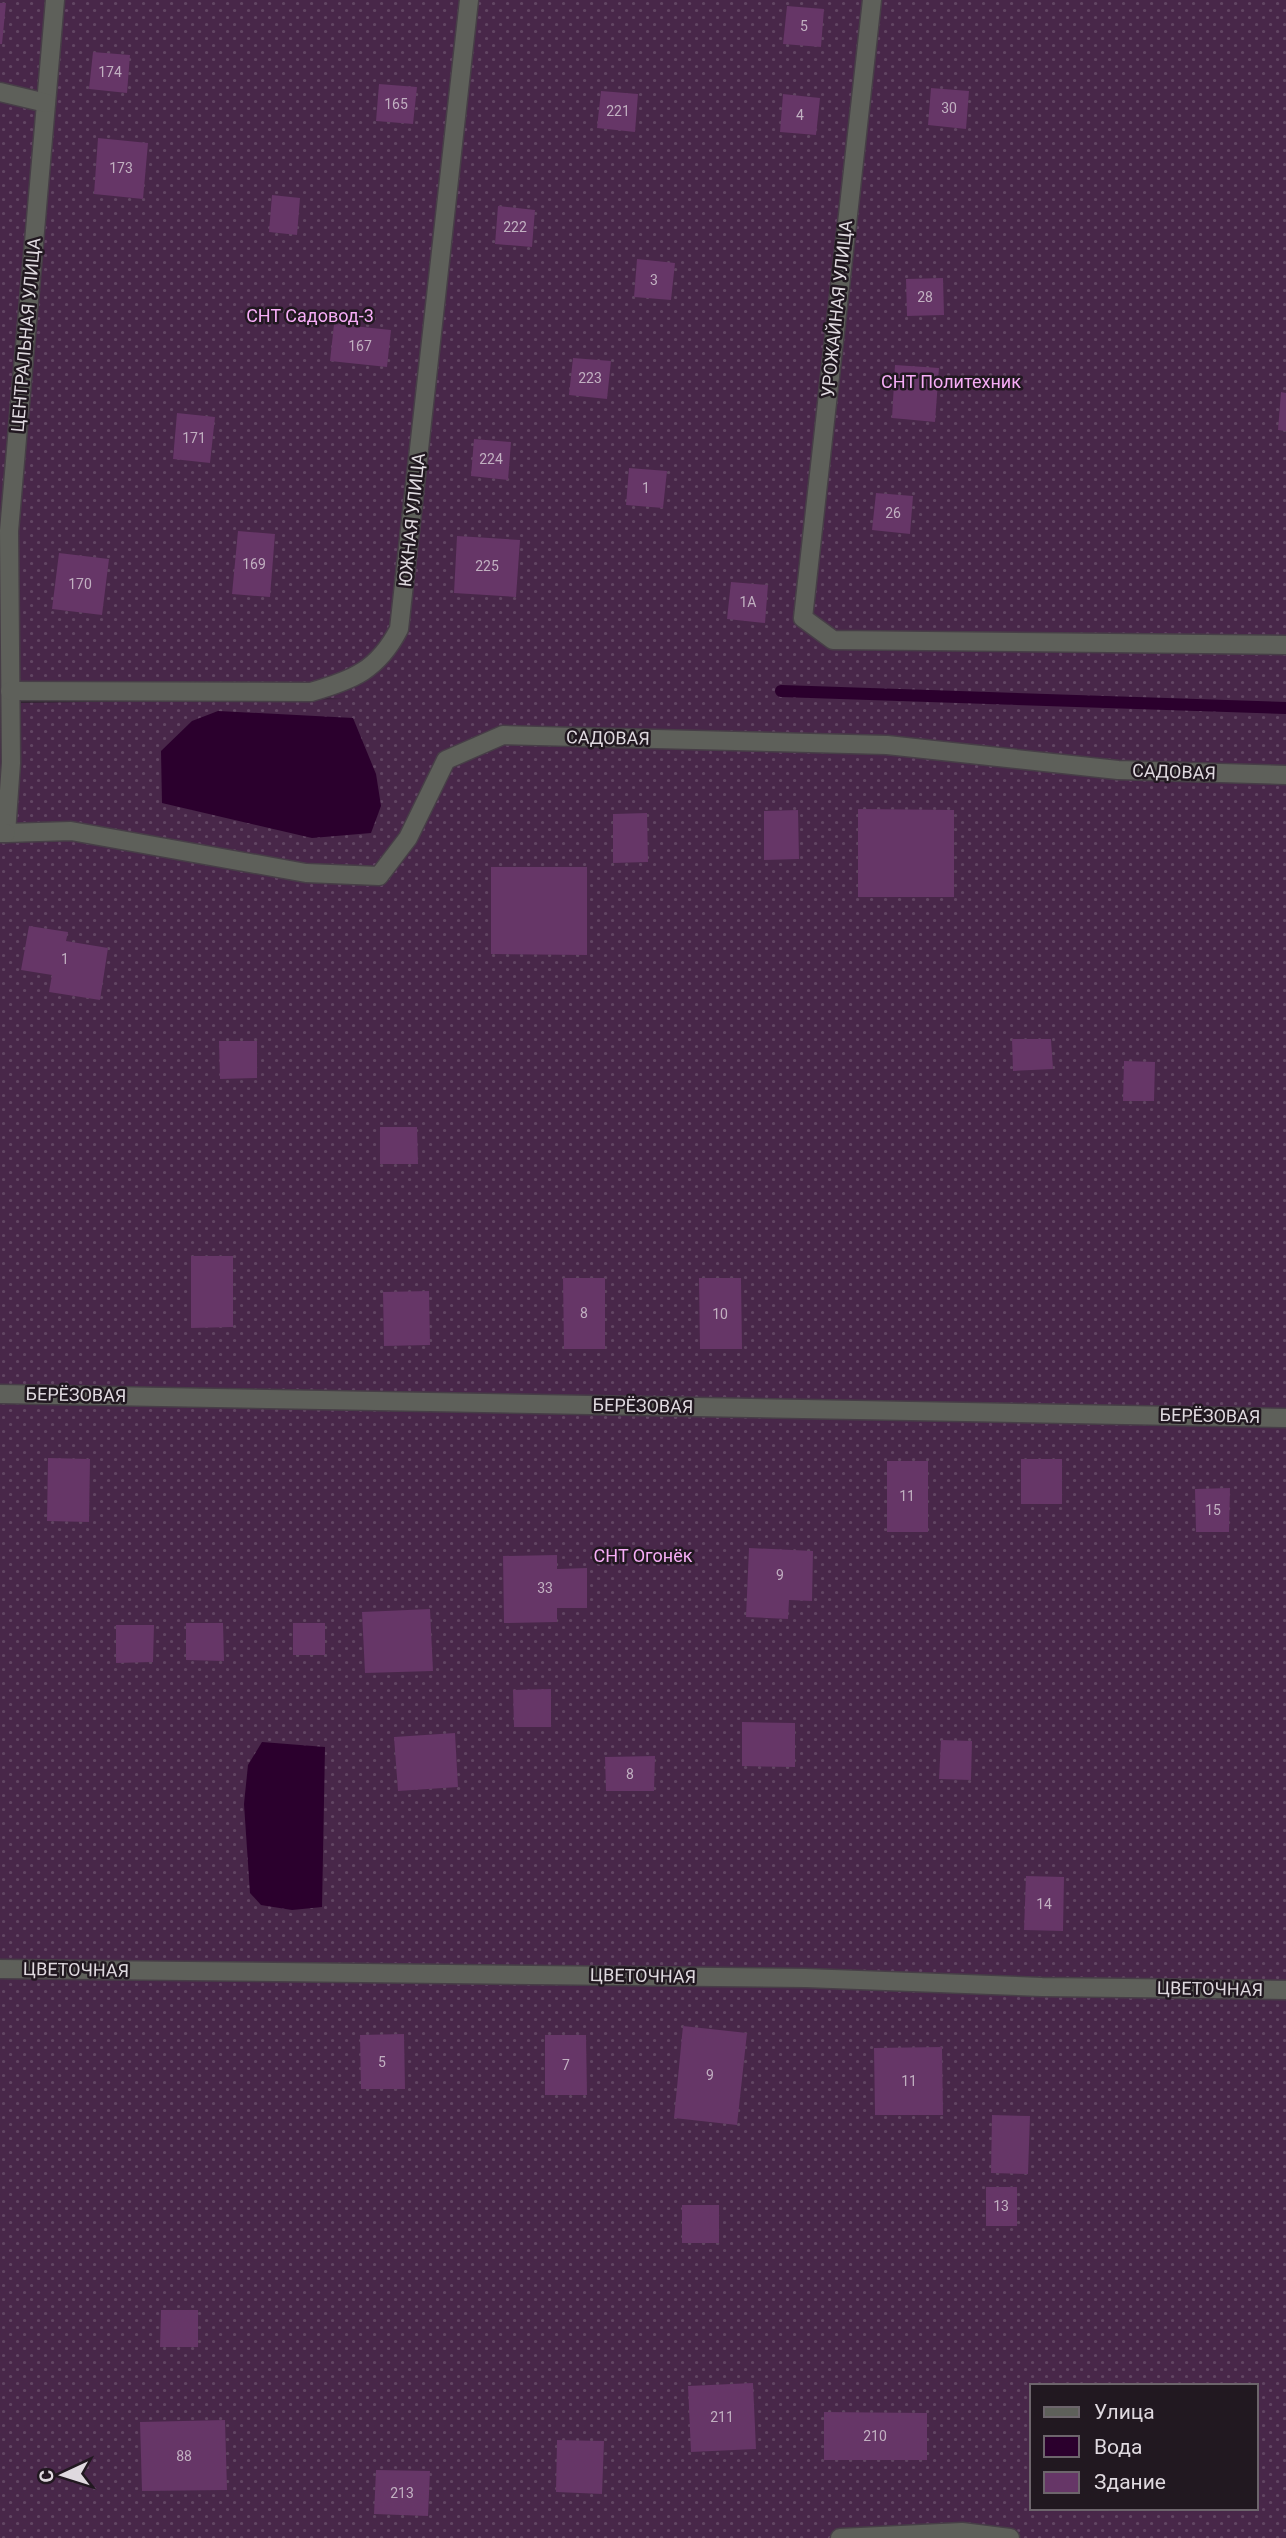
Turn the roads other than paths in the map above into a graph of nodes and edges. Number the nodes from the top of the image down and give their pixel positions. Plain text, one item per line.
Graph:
1 (55, 0) edge
2 (469, 0) edge
3 (872, 0) edge
4 (0, 92) edge
5 (46, 103) junction
6 (5, 530) edge
7 (1286, 645) edge
8 (10, 691) junction
9 (1286, 775) edge
10 (3, 833) edge
11 (0, 1394) edge
12 (1286, 1418) edge
13 (0, 1969) edge
14 (1286, 1990) edge
15 (840, 2538) edge
16 (1010, 2538) edge

1 - 5 lane, ЦЕНТРАЛЬНАЯ УЛИЦА
2 - 8 lane, ЮЖНАЯ УЛИЦА
3 - 7 lane, УРОЖАЙНАЯ УЛИЦА
4 - 5 lane
5 - 6 lane, ЦЕНТРАЛЬНАЯ УЛИЦА
6 - 8 lane, ЦЕНТРАЛЬНАЯ УЛИЦА
8 - 10 lane, ЦЕНТРАЛЬНАЯ УЛИЦА
9 - 10 lane, САДОВАЯ
11 - 12 lane, БЕРЁЗОВАЯ
13 - 14 lane, ЦВЕТОЧНАЯ
15 - 16 lane

